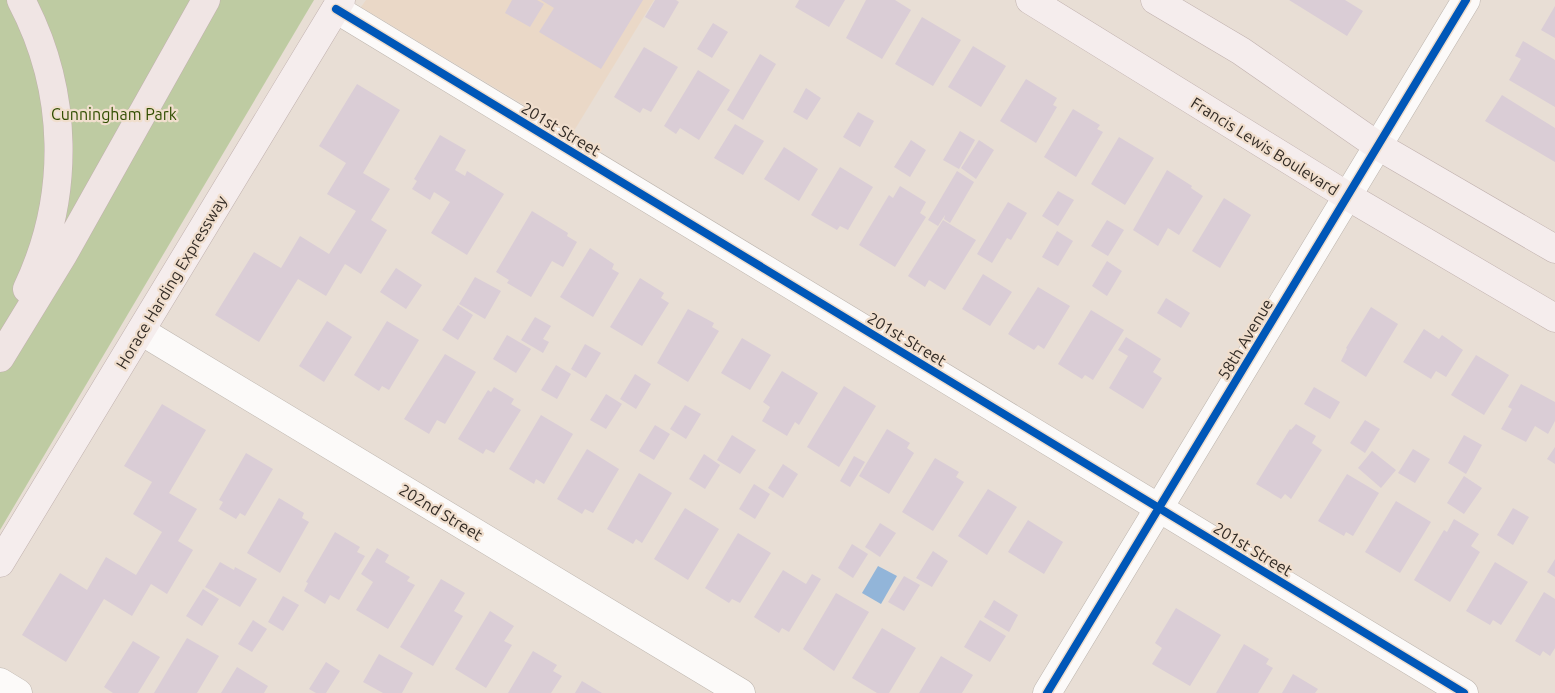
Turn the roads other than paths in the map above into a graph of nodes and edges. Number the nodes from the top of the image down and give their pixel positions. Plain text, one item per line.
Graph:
1 (21, 0) edge
2 (206, 0) edge
3 (1030, 0) edge
4 (1156, 0) edge
5 (1466, 0) edge
6 (339, 4) edge
7 (1378, 146) junction
8 (1348, 197) junction
9 (1555, 249) edge
10 (1555, 318) edge
11 (141, 331) junction
12 (0, 342) edge
13 (0, 358) edge
14 (1158, 508) junction
15 (0, 563) edge
16 (0, 682) edge
17 (18, 693) edge
18 (740, 693) edge
19 (1047, 693) edge
20 (1464, 693) edge

1 - 12 highway
2 - 13 highway
3 - 8 main road, Francis Lewis Boulevard
4 - 7 main road
5 - 7 street, 58th Avenue
6 - 11 main road, Horace Harding Expressway
6 - 14 street, 201st Street
7 - 8 street, 58th Avenue
7 - 9 main road
8 - 10 main road, Francis Lewis Boulevard
8 - 14 street, 58th Avenue
11 - 15 main road, Horace Harding Expressway
11 - 18 street, 202nd Street
14 - 19 street, 58th Avenue
14 - 20 street, 201st Street
16 - 17 street

